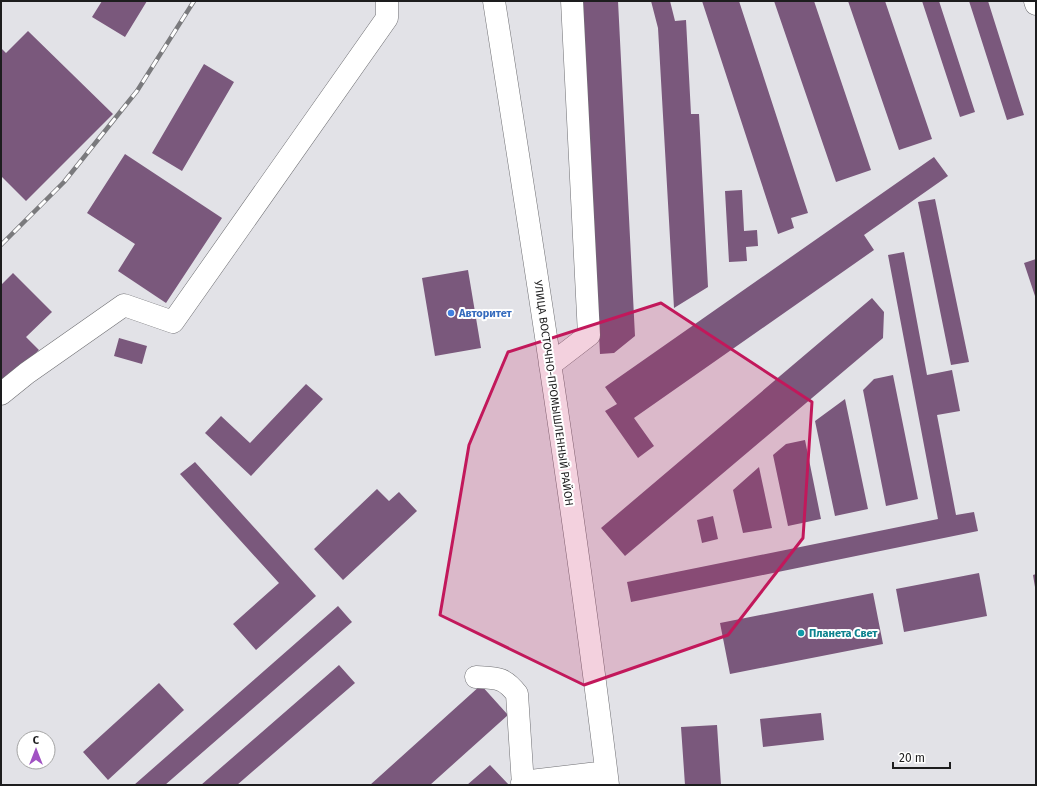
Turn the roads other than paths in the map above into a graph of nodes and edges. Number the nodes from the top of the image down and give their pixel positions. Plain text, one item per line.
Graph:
1 (387, 1) edge
2 (494, 1) edge
3 (572, 1) edge
4 (550, 365) junction
5 (1, 394) edge
6 (476, 677) dead end
7 (607, 779) edge
8 (523, 783) edge

1 - 5 street
2 - 4 street, УЛИЦА ВОСТОЧНО-ПРОМЫШЛЕННЫЙ РАЙОН
3 - 4 street
4 - 7 street, УЛИЦА ВОСТОЧНО-ПРОМЫШЛЕННЫЙ РАЙОН
6 - 8 street
7 - 8 street

